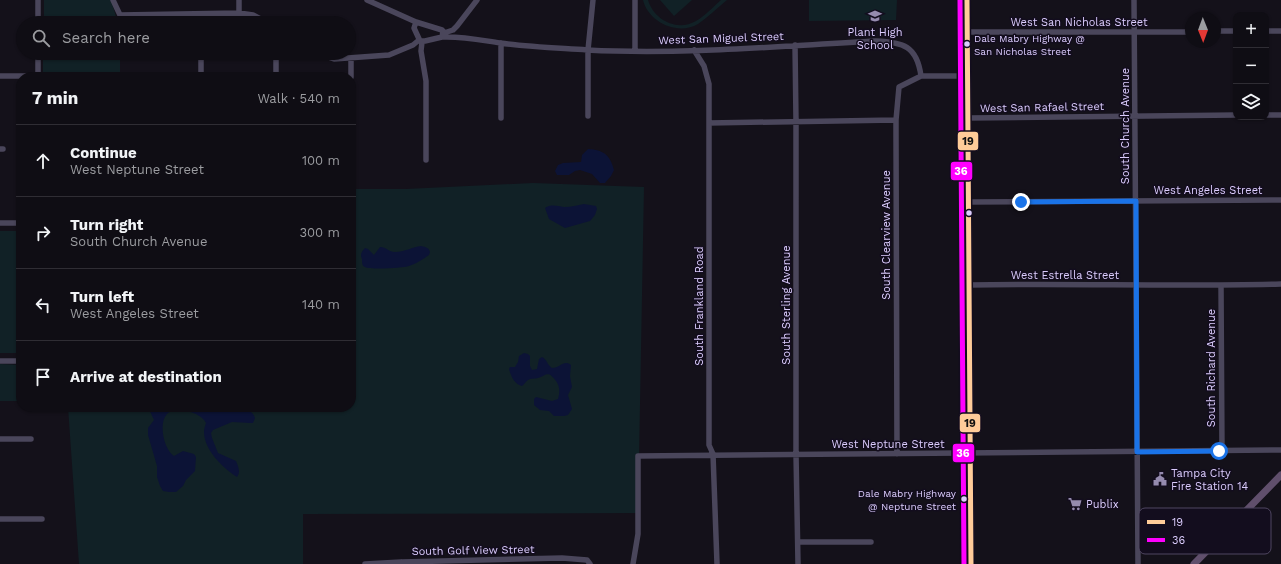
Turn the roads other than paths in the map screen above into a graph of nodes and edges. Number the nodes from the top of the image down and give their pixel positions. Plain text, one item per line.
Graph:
1 (38, 0) edge
2 (112, 0) edge
3 (240, 0) edge
4 (367, 0) edge
5 (477, 0) edge
6 (593, 0) edge
7 (635, 0) edge
8 (966, 0) edge
9 (1134, 0) edge
10 (201, 14) joint
11 (239, 14) junction
12 (38, 16) edge
13 (255, 16) edge
14 (416, 22) junction
15 (1233, 31) edge
16 (1269, 31) edge
17 (1281, 31) edge
18 (967, 32) junction
19 (1134, 32) junction
20 (1185, 32) edge
21 (1221, 32) edge
22 (443, 35) junction
23 (421, 41) junction
24 (501, 43) junction
25 (795, 45) junction
26 (588, 50) junction
27 (635, 50) junction
28 (694, 50) junction
29 (356, 58) edge
30 (38, 60) edge
31 (201, 60) edge
32 (276, 60) edge
33 (351, 60) edge
34 (38, 72) edge
35 (201, 72) edge
36 (276, 72) edge
37 (351, 72) edge
38 (0, 76) edge
39 (16, 76) edge
40 (921, 76) junction
41 (968, 76) junction
42 (1233, 115) edge
43 (1269, 115) edge
44 (1281, 115) edge
45 (588, 116) dead end
46 (1135, 116) junction
47 (501, 118) dead end
48 (968, 118) junction
49 (896, 120) junction
50 (796, 121) junction
51 (709, 123) junction
52 (426, 160) dead end
53 (1281, 200) edge
54 (1136, 201) junction
55 (968, 202) junction
56 (0, 223) edge
57 (16, 223) edge
58 (1136, 284) junction
59 (1281, 284) edge
60 (969, 285) junction
61 (1221, 285) junction
62 (0, 361) edge
63 (16, 361) edge
64 (0, 439) edge
65 (31, 439) dead end
66 (1281, 450) edge
67 (1222, 451) junction
68 (1137, 452) junction
69 (970, 453) junction
70 (713, 454) junction
71 (796, 454) junction
72 (897, 454) junction
73 (1281, 475) edge
74 (1249, 508) edge
75 (0, 519) edge
76 (42, 519) dead end
77 (798, 542) junction
78 (871, 542) dead end
79 (1204, 554) edge
80 (545, 558) junction
81 (633, 562) edge
82 (400, 563) edge
83 (365, 564) edge
84 (549, 564) edge
85 (590, 564) edge
86 (626, 564) edge
87 (717, 564) edge
88 (798, 564) edge
89 (971, 564) edge
90 (1138, 564) edge
91 (1194, 564) edge

1 - 12 street
2 - 10 street
3 - 11 street
4 - 14 street
5 - 22 street
6 - 26 street
7 - 27 street
8 - 18 main road
9 - 19 street, South Church Avenue
10 - 11 street
11 - 13 street
14 - 22 street
14 - 23 street
15 - 21 street
16 - 17 street
18 - 19 street, West San Nicholas Street
18 - 41 main road
19 - 20 street, West San Nicholas Street
19 - 46 street, South Church Avenue
22 - 23 street
22 - 24 street
23 - 29 street
23 - 52 street
24 - 26 street, West San Miguel Street
24 - 47 street
25 - 28 street, West San Miguel Street
25 - 40 street, West San Miguel Street
25 - 50 street, South Sterling Avenue
26 - 27 street, West San Miguel Street
26 - 45 street
27 - 28 street, West San Miguel Street
28 - 51 street, South Frankland Road
30 - 34 street
31 - 35 street
32 - 36 street
33 - 37 street
38 - 39 street
40 - 41 street, South Clearview Avenue
40 - 49 street, South Clearview Avenue
41 - 48 main road
42 - 46 street, West San Rafael Street
43 - 44 street
46 - 48 street, West San Rafael Street
46 - 54 street, South Church Avenue
48 - 55 main road
49 - 50 street
49 - 72 street, South Clearview Avenue
50 - 51 street
50 - 71 street, South Sterling Avenue
51 - 70 street, South Frankland Road
53 - 54 street, West Angeles Street
54 - 55 street, West Angeles Street
54 - 58 street, South Church Avenue
55 - 60 main road
56 - 57 street
58 - 60 street, West Estrella Street
58 - 61 street, West Estrella Street
58 - 68 street, South Church Avenue
59 - 61 street, West Estrella Street
60 - 69 main road
61 - 67 street, South Richard Avenue
62 - 63 street
64 - 65 street
66 - 67 street, West Neptune Street
67 - 68 street, West Neptune Street
68 - 69 street, West Neptune Street
68 - 90 street, South Church Avenue
69 - 72 street, West Neptune Street
69 - 89 main road
70 - 71 street, West Neptune Street
70 - 81 street, West Neptune Street
70 - 87 street, South Frankland Road
71 - 72 street, West Neptune Street
71 - 77 street, South Sterling Avenue
73 - 74 main road
75 - 76 street
77 - 78 street
77 - 88 street, South Sterling Avenue
79 - 91 main road
80 - 82 street, South Golf View Street
80 - 84 street, South Golf View Street
80 - 85 street, South Golf View Street
81 - 86 street
82 - 83 street, South Golf View Street

